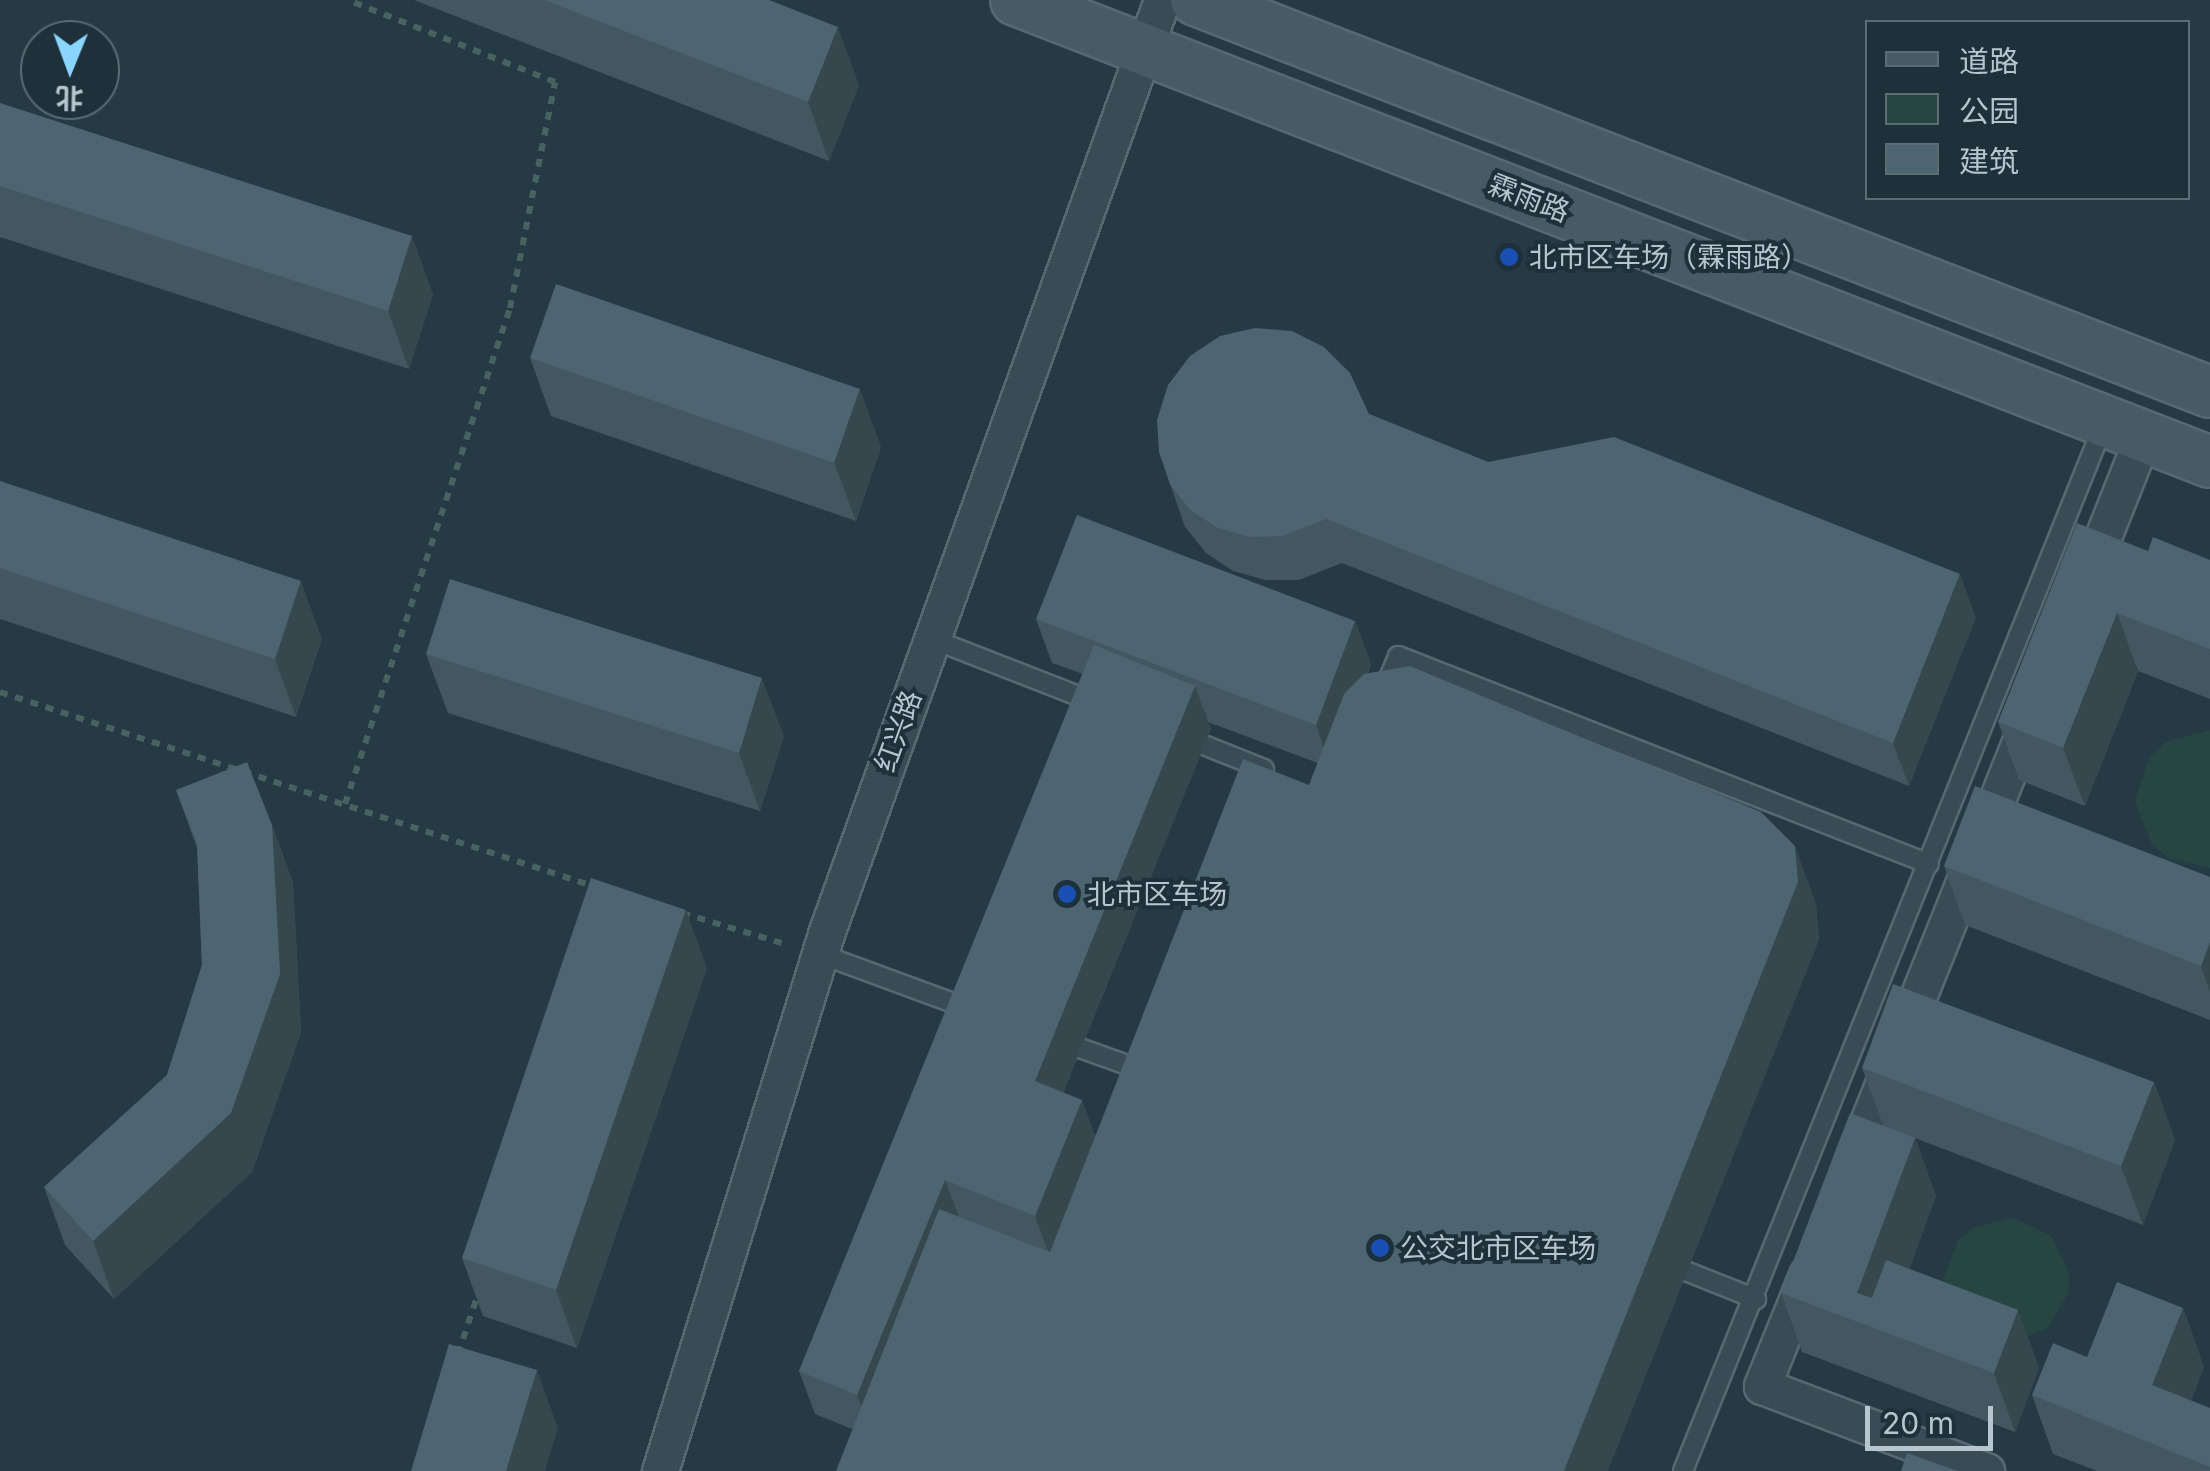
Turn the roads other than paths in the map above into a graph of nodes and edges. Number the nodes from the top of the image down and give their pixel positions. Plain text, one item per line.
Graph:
1 (1016, 0) edge
2 (1162, 0) edge
3 (1196, 0) edge
4 (1144, 50) junction
5 (2210, 392) edge
6 (2124, 428) junction
7 (2210, 462) edge
8 (2077, 601) edge
9 (932, 640) junction
10 (2040, 692) edge
11 (1376, 710) edge
12 (1120, 712) edge
13 (1170, 732) edge
14 (1288, 779) edge
15 (1929, 864) junction
16 (820, 954) junction
17 (996, 1018) edge
18 (1047, 1037) edge
19 (1162, 1078) edge
20 (1836, 1203) edge
21 (1821, 1240) edge
22 (1652, 1258) edge
23 (1756, 1299) junction
24 (660, 1471) edge
25 (1683, 1471) edge
26 (1986, 1471) edge

1 - 4 main road, 霖雨路
2 - 4 street, 红兴路
3 - 5 main road
4 - 6 main road, 霖雨路
4 - 9 street, 红兴路
6 - 7 main road, 霖雨路
6 - 8 street
6 - 15 lane
9 - 12 lane
9 - 16 street, 红兴路
10 - 20 street
11 - 15 lane
13 - 14 lane
15 - 23 lane
16 - 17 lane
16 - 24 street, 红兴路
18 - 19 lane
21 - 26 street
22 - 23 lane
23 - 25 lane

